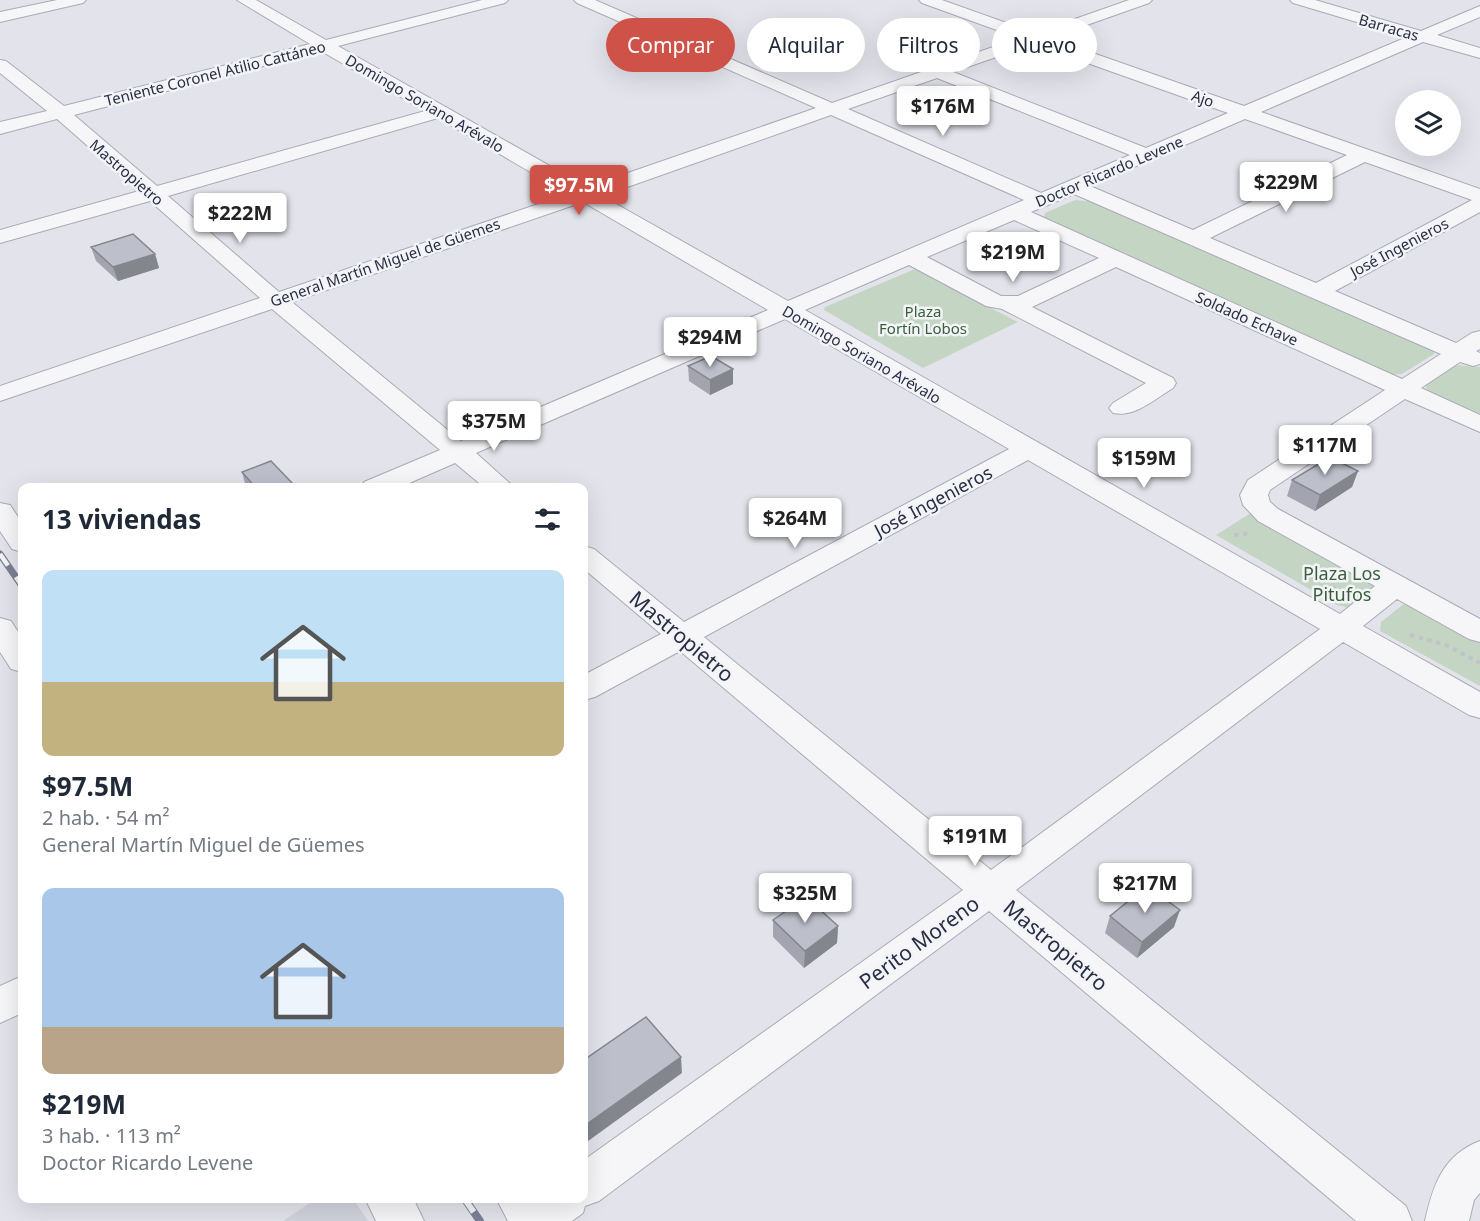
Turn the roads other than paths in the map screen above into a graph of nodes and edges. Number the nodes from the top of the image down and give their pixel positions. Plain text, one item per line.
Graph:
1 (78, 0) edge
2 (245, 0) edge
3 (500, 0) edge
4 (582, 0) edge
5 (927, 0) edge
6 (1144, 0) edge
7 (1298, 0) edge
8 (1480, 11) edge
9 (0, 17) edge
10 (1093, 18) edge
11 (992, 24) edge
12 (1422, 36) junction
13 (324, 45) junction
14 (1480, 53) edge
15 (1097, 61) edge
16 (0, 65) edge
17 (936, 72) joint
18 (830, 108) junction
19 (440, 112) junction
20 (61, 113) junction
21 (1245, 113) junction
22 (0, 128) edge
23 (1146, 155) junction
24 (1363, 155) junction
25 (1073, 186) junction
26 (152, 194) junction
27 (584, 195) junction
28 (1479, 197) edge
29 (1041, 200) junction
30 (1014, 212) junction
31 (0, 237) edge
32 (1193, 238) junction
33 (910, 258) junction
34 (1117, 258) junction
35 (1318, 291) junction
36 (274, 299) junction
37 (1009, 304) junction
38 (786, 310) junction
39 (1480, 338) edge
40 (1469, 357) edge
41 (1403, 389) junction
42 (0, 394) edge
43 (1122, 408) dead end
44 (1480, 424) edge
45 (1029, 449) junction
46 (458, 451) junction
47 (385, 483) edge
48 (496, 483) edge
49 (0, 511) edge
50 (18, 537) edge
51 (588, 558) edge
52 (1395, 585) junction
53 (1354, 619) junction
54 (1480, 632) edge
55 (682, 636) junction
56 (588, 687) edge
57 (1480, 707) edge
58 (990, 891) junction
59 (18, 995) edge
60 (0, 1006) edge
61 (1480, 1161) edge
62 (588, 1183) edge
63 (390, 1203) edge
64 (522, 1203) edge
65 (560, 1203) edge
66 (402, 1221) edge
67 (535, 1221) edge
68 (1390, 1221) edge
69 (1448, 1221) edge

1 - 9 street
2 - 13 street, Domingo Soriano Arévalo
3 - 13 street, Teniente Coronel Atilio Cattáneo
4 - 18 street
5 - 11 street, Ajo
6 - 10 street, General Martín Miguel de Güemes
7 - 12 street, Barracas
8 - 12 street, Doctor Ricardo Levene
12 - 14 street, Barracas
12 - 21 street, Doctor Ricardo Levene
13 - 19 street, Domingo Soriano Arévalo
13 - 20 street, Teniente Coronel Atilio Cattáneo
15 - 21 street, Ajo
16 - 20 street, Mastropietro
17 - 18 street, General Martín Miguel de Güemes
17 - 23 street
18 - 27 street, General Martín Miguel de Güemes
18 - 29 street
19 - 26 street
19 - 27 street, Domingo Soriano Arévalo
20 - 22 street, Teniente Coronel Atilio Cattáneo
20 - 26 street, Mastropietro
21 - 23 street, Doctor Ricardo Levene
21 - 24 street, Ajo
23 - 25 street, Doctor Ricardo Levene
24 - 28 street, Ajo
24 - 32 street
25 - 29 street, Doctor Ricardo Levene
25 - 32 street
26 - 31 street
26 - 36 street, Mastropietro
27 - 36 street, General Martín Miguel de Güemes
27 - 38 street, Domingo Soriano Arévalo
28 - 35 street, José Ingenieros
29 - 30 street, Doctor Ricardo Levene
30 - 33 street, Doctor Ricardo Levene
30 - 34 street, Soldado Echave
32 - 35 street
33 - 37 street
33 - 38 street, Doctor Ricardo Levene
34 - 37 street
34 - 41 street, Soldado Echave
35 - 40 street
36 - 42 street, General Martín Miguel de Güemes
36 - 46 street, Mastropietro
37 - 43 street
38 - 45 street, Domingo Soriano Arévalo
38 - 46 street, Doctor Ricardo Levene
39 - 40 street
40 - 41 street
41 - 44 street, Soldado Echave
41 - 52 street
45 - 53 street, Domingo Soriano Arévalo
45 - 55 street, José Ingenieros
46 - 47 street, Doctor Ricardo Levene
46 - 48 street, Mastropietro
49 - 50 street
51 - 55 street, Mastropietro
52 - 53 street, Perito Moreno
52 - 54 street
53 - 57 street, Domingo Soriano Arévalo
53 - 58 street, Perito Moreno
55 - 56 street, José Ingenieros
55 - 58 street, Mastropietro
58 - 62 street, Perito Moreno
58 - 68 street, Mastropietro
59 - 60 street
61 - 69 street
63 - 66 street
64 - 67 street
65 - 67 street

